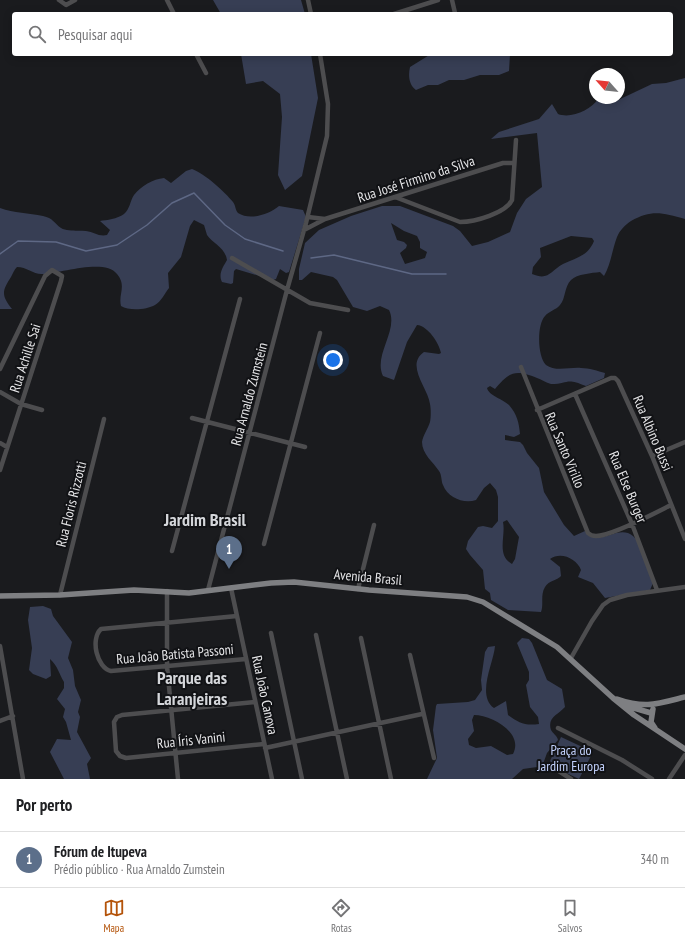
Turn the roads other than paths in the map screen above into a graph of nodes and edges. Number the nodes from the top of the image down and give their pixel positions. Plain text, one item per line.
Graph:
1 (59, 0) edge
2 (75, 0) edge
3 (166, 0) edge
4 (308, 0) edge
5 (438, 0) edge
6 (452, 0) edge
7 (173, 12) edge
8 (311, 12) edge
9 (400, 12) edge
10 (455, 12) edge
11 (197, 56) edge
12 (320, 56) edge
13 (206, 73) dead end
14 (516, 140) dead end
15 (514, 164) junction
16 (394, 197) junction
17 (308, 217) junction
18 (325, 219) junction
19 (304, 230) junction
20 (232, 258) dead end
21 (287, 290) junction
22 (240, 299) dead end
23 (348, 310) dead end
24 (320, 333) dead end
25 (521, 367) dead end
26 (0, 368) edge
27 (0, 392) edge
28 (575, 394) junction
29 (21, 404) junction
30 (42, 410) dead end
31 (537, 410) junction
32 (192, 418) dead end
33 (104, 419) dead end
34 (208, 421) junction
35 (250, 432) junction
36 (685, 442) edge
37 (0, 443) edge
38 (290, 444) junction
39 (7, 447) junction
40 (305, 447) dead end
41 (652, 456) junction
42 (0, 470) edge
43 (671, 505) junction
44 (632, 524) junction
45 (374, 525) dead end
46 (685, 539) edge
47 (264, 544) dead end
48 (172, 550) dead end
49 (685, 586) edge
50 (231, 588) junction
51 (358, 589) junction
52 (208, 590) junction
53 (657, 590) junction
54 (167, 591) junction
55 (60, 595) junction
56 (0, 596) edge
57 (237, 616) junction
58 (167, 623) junction
59 (271, 633) dead end
60 (316, 635) dead end
61 (361, 638) dead end
62 (0, 646) edge
63 (1, 652) edge
64 (410, 655) dead end
65 (571, 658) junction
66 (246, 659) junction
67 (167, 666) junction
68 (685, 697) edge
69 (613, 698) junction
70 (255, 702) junction
71 (657, 704) junction
72 (172, 710) junction
73 (651, 712) junction
74 (422, 714) junction
75 (12, 716) junction
76 (0, 721) edge
77 (379, 723) junction
78 (558, 728) dead end
79 (655, 728) junction
80 (337, 733) junction
81 (293, 742) junction
82 (265, 746) junction
83 (685, 748) edge
84 (176, 753) junction
85 (685, 755) edge
86 (434, 758) dead end
87 (554, 768) dead end
88 (23, 779) edge
89 (178, 779) edge
90 (272, 779) edge
91 (302, 779) edge
92 (347, 779) edge
93 (391, 779) edge
94 (571, 779) edge
95 (652, 779) edge
96 (669, 779) edge

1 - 2 street
3 - 7 street
4 - 8 street
5 - 9 street
6 - 10 street
11 - 13 street
12 - 17 street, Rua Arnaldo Zumstein
14 - 15 street
15 - 16 street, Rua José Firmino da Silva
15 - 16 street
16 - 18 street, Rua José Firmino da Silva
17 - 18 street, Rua José Firmino da Silva
17 - 19 street, Rua Arnaldo Zumstein
18 - 19 street, Rua José Firmino da Silva
19 - 21 street, Rua Arnaldo Zumstein
20 - 21 street
21 - 23 street
21 - 35 street, Rua Arnaldo Zumstein
22 - 34 street
24 - 38 street
25 - 31 street, Rua Santo Virillo
26 - 29 street, Rua Achille Sai
27 - 29 street
28 - 31 street
28 - 41 street, Rua Albino Bussi
28 - 44 street, Rua Else Burger
29 - 30 street
29 - 39 street, Rua Achille Sai
31 - 44 street, Rua Santo Virillo
32 - 34 street
33 - 55 street, Rua Floris Rizzotti
34 - 35 street
34 - 48 street
35 - 38 street
35 - 52 street, Rua Arnaldo Zumstein
36 - 41 street
37 - 39 street
38 - 40 street
38 - 47 street
39 - 42 street, Rua Achille Sai
41 - 43 street, Rua Albino Bussi
43 - 44 street
43 - 46 street, Rua Albino Bussi
44 - 53 street, Rua Else Burger
45 - 51 street
49 - 53 street
50 - 51 main road, Avenida Brasil
50 - 52 main road, Avenida Brasil
50 - 57 street, Rua João Canova
51 - 65 main road, Avenida Brasil
52 - 54 main road, Avenida Brasil
53 - 65 street
54 - 55 main road, Avenida Brasil
54 - 58 street
55 - 56 main road, Avenida Brasil
57 - 58 street
57 - 66 street, Rua João Canova
58 - 67 street
58 - 67 street, Rua João Batista Passoni
59 - 81 street
60 - 80 street
61 - 77 street
62 - 63 street
63 - 75 street
64 - 74 street
65 - 69 main road, Avenida Brasil
66 - 67 street, Rua João Batista Passoni
66 - 70 street, Rua João Canova
67 - 72 street
68 - 71 main road
69 - 71 main road
69 - 73 main road
69 - 79 main road, Avenida Brasil
70 - 72 street
70 - 82 street, Rua João Canova
71 - 73 main road
72 - 84 street
72 - 84 street, Rua Íris Vanini
73 - 79 main road
74 - 77 street, Rua Íris Vanini
74 - 86 street
75 - 76 street
75 - 88 street
77 - 80 street, Rua Íris Vanini
77 - 93 street
78 - 95 street
79 - 83 main road, Avenida Brasil
80 - 81 street, Rua Íris Vanini
80 - 92 street
81 - 82 street, Rua Íris Vanini
81 - 91 street
82 - 84 street, Rua Íris Vanini
82 - 90 street, Rua João Canova
84 - 89 street
85 - 96 street
87 - 94 street

